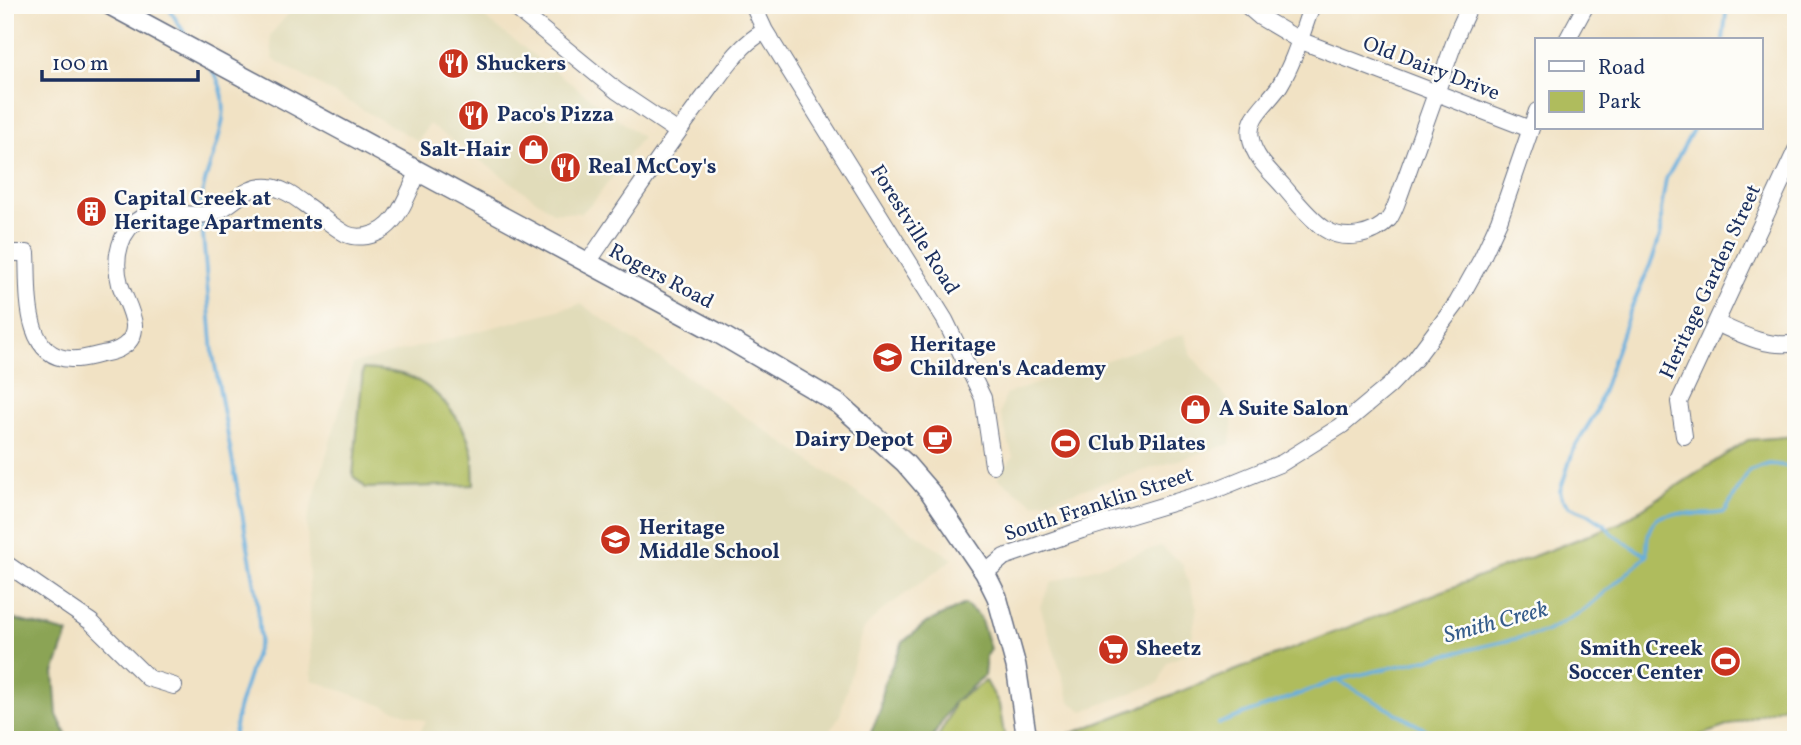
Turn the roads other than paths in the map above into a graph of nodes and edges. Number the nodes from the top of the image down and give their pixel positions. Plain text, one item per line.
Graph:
1 (110, 5) edge
2 (512, 5) edge
3 (753, 5) edge
4 (1246, 5) edge
5 (1312, 5) edge
6 (1470, 5) edge
7 (1586, 5) edge
8 (765, 31) junction
9 (1568, 38) edge
10 (1299, 40) junction
11 (1435, 93) junction
12 (1535, 116) edge
13 (1530, 129) junction
14 (678, 132) junction
15 (1796, 150) edge
16 (418, 173) junction
17 (5, 253) edge
18 (587, 264) junction
19 (1716, 323) junction
20 (1796, 344) edge
21 (1684, 436) dead end
22 (993, 465) dead end
23 (5, 563) edge
24 (985, 573) junction
25 (174, 686) dead end
26 (1027, 740) edge

1 - 16 main road, Rogers Road
2 - 14 street
3 - 8 street, Forestville Road
4 - 10 street, Old Dairy Drive
5 - 10 street
6 - 11 street
7 - 9 street
8 - 14 street
8 - 22 street, Forestville Road
10 - 11 street, Old Dairy Drive
10 - 11 street
11 - 13 street, Old Dairy Drive
12 - 13 street, South Franklin Street
13 - 24 street, South Franklin Street
14 - 18 street
15 - 19 street, Heritage Garden Street
16 - 17 street
16 - 18 main road, Rogers Road
18 - 24 main road, Rogers Road
19 - 20 street
19 - 21 street, Heritage Garden Street
23 - 25 street
24 - 26 main road, Rogers Road

